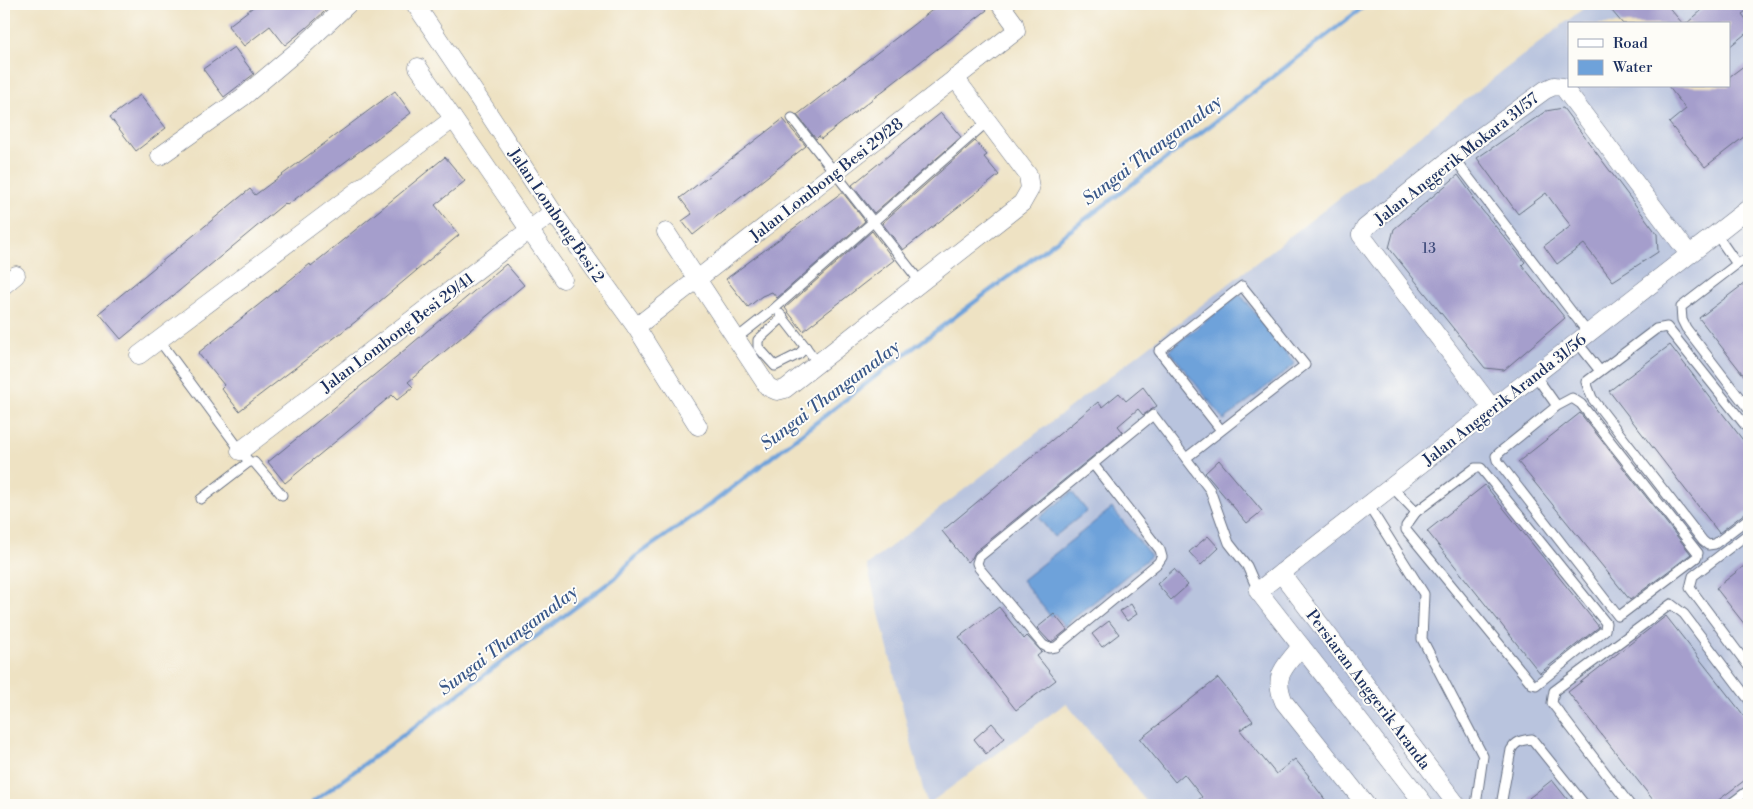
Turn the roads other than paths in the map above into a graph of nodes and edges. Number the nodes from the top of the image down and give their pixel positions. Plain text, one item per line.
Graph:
1 (348, 4) edge
2 (415, 4) edge
3 (1000, 4) edge
4 (418, 67) dead end
5 (955, 78) junction
6 (792, 118) dead end
7 (453, 119) junction
8 (988, 122) junction
9 (160, 156) dead end
10 (1453, 157) junction
11 (834, 172) junction
12 (1749, 208) edge
13 (553, 212) junction
14 (873, 222) junction
15 (530, 230) junction
16 (666, 232) dead end
17 (1716, 234) junction
18 (1689, 254) junction
19 (1749, 258) edge
20 (1737, 264) junction
21 (563, 279) dead end
22 (697, 279) junction
23 (921, 283) junction
24 (775, 308) junction
25 (783, 317) junction
26 (636, 327) junction
27 (736, 338) junction
28 (1583, 338) junction
29 (159, 340) junction
30 (806, 347) junction
31 (139, 355) dead end
32 (818, 363) junction
33 (1600, 371) junction
34 (1535, 375) junction
35 (1557, 406) junction
36 (1492, 408) junction
37 (1749, 410) edge
38 (698, 426) dead end
39 (1221, 430) junction
40 (1749, 430) edge
41 (244, 456) junction
42 (1186, 458) junction
43 (1093, 464) junction
44 (1392, 486) junction
45 (282, 495) dead end
46 (201, 500) dead end
47 (1368, 505) junction
48 (1416, 512) junction
49 (1749, 518) edge
50 (1749, 533) edge
51 (1281, 574) junction
52 (1258, 591) junction
53 (1301, 646) junction
54 (1749, 666) edge
55 (1749, 700) edge
56 (1749, 790) edge
57 (1366, 805) edge
58 (1425, 805) edge
59 (1457, 805) edge
60 (1476, 805) edge
61 (1504, 805) edge
62 (1585, 805) edge
63 (1630, 805) edge
64 (1729, 805) edge

1 - 9 street
2 - 13 street, Jalan Lombong Besi 2
3 - 5 street, Jalan Lombong Besi 29/28
4 - 7 street
5 - 8 street
5 - 11 street, Jalan Lombong Besi 29/28
6 - 11 lane
7 - 15 street
7 - 29 street
8 - 14 lane
8 - 23 street
10 - 18 street, Jalan Anggerik Mokara 31/57
10 - 28 lane
10 - 36 street, Jalan Anggerik Mokara 31/57
11 - 14 lane
11 - 22 street, Jalan Lombong Besi 29/28
12 - 17 street, Jalan Anggerik Aranda 31/56
13 - 15 street, Jalan Lombong Besi 29/41
13 - 26 street, Jalan Lombong Besi 2
14 - 23 lane
14 - 24 lane
15 - 21 street
15 - 41 street, Jalan Lombong Besi 29/41
16 - 22 street
17 - 18 street, Jalan Anggerik Aranda 31/56
17 - 20 lane
18 - 28 street, Jalan Anggerik Aranda 31/56
19 - 20 lane
20 - 37 lane
22 - 26 street, Jalan Lombong Besi 29/28
22 - 27 street
23 - 32 street
24 - 25 lane
24 - 27 lane
25 - 30 lane
25 - 30 lane
26 - 38 street, Jalan Lombong Besi 2
27 - 32 street
28 - 33 lane
28 - 34 street, Jalan Anggerik Aranda 31/56
29 - 31 street
29 - 41 lane
30 - 32 lane
33 - 40 lane
33 - 49 lane
34 - 35 lane
34 - 36 street, Jalan Anggerik Aranda 31/56
35 - 35 lane
36 - 44 street, Jalan Anggerik Aranda 31/56
39 - 39 lane
39 - 42 lane
41 - 45 lane
41 - 46 lane
42 - 43 lane
42 - 52 lane
43 - 43 lane
44 - 47 street, Jalan Anggerik Aranda 31/56
44 - 48 lane
47 - 51 street, Jalan Anggerik Aranda 31/56
47 - 60 lane
48 - 48 lane
50 - 54 lane
51 - 52 street, Jalan Anggerik Aranda 31/56
51 - 59 street, Persiaran Anggerik Aranda
52 - 53 street, Persiaran Anggerik Aranda
53 - 57 street
53 - 58 street, Persiaran Anggerik Aranda
55 - 63 lane
56 - 64 lane
61 - 62 lane

